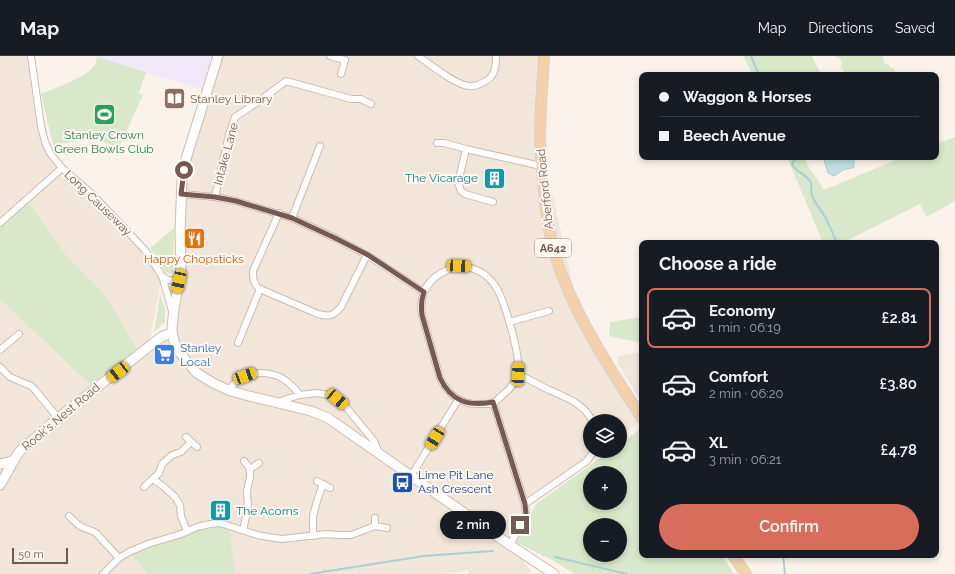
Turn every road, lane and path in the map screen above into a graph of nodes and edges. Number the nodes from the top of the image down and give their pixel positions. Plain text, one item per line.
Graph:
1 (31, 56) edge
2 (218, 56) edge
3 (330, 56) edge
4 (418, 56) edge
5 (496, 56) edge
6 (544, 56) edge
7 (341, 74) dead end
8 (371, 104) dead end
9 (437, 143) dead end
10 (320, 146) dead end
11 (466, 149) junction
12 (541, 166) junction
13 (62, 168) junction
14 (181, 194) junction
15 (215, 197) junction
16 (493, 202) dead end
17 (279, 213) junction
18 (292, 218) junction
19 (0, 223) edge
20 (368, 255) junction
21 (162, 276) junction
22 (179, 281) junction
23 (260, 289) junction
24 (424, 292) junction
25 (549, 311) dead end
26 (173, 315) junction
27 (509, 322) junction
28 (172, 333) junction
29 (19, 334) dead end
30 (238, 343) dead end
31 (0, 350) edge
32 (0, 367) edge
33 (518, 374) junction
34 (228, 390) junction
35 (300, 395) junction
36 (458, 400) junction
37 (275, 402) junction
38 (493, 402) junction
39 (639, 413) edge
40 (588, 414) edge
41 (58, 418) junction
42 (186, 437) dead end
43 (192, 442) junction
44 (196, 447) dead end
45 (378, 453) junction
46 (589, 458) edge
47 (13, 461) junction
48 (244, 461) dead end
49 (259, 463) dead end
50 (0, 464) edge
51 (250, 468) junction
52 (411, 476) junction
53 (153, 479) junction
54 (317, 481) dead end
55 (323, 484) junction
56 (0, 485) edge
57 (144, 487) dead end
58 (330, 488) dead end
59 (525, 504) junction
60 (70, 516) dead end
61 (375, 518) dead end
62 (375, 526) junction
63 (388, 528) dead end
64 (243, 530) junction
65 (187, 531) junction
66 (313, 536) junction
67 (510, 545) junction
68 (119, 558) junction
69 (735, 558) edge
70 (103, 574) edge
71 (554, 574) edge
72 (746, 574) edge

1 - 13 street, Long Causeway
2 - 14 street
3 - 7 street
4 - 5 street
6 - 12 main road, Aberford Road / A642
8 - 15 street, Intake Lane
9 - 11 street
10 - 18 street
11 - 12 street
11 - 16 street
12 - 39 main road, Aberford Road / A642
13 - 19 street
13 - 21 street, Long Causeway
14 - 15 street
14 - 22 street
15 - 17 street
17 - 18 street
17 - 23 street
18 - 20 street
20 - 23 street
20 - 24 street
21 - 22 street
21 - 26 street, Long Causeway
22 - 26 street
23 - 30 street
24 - 27 street
24 - 36 street
25 - 27 street
26 - 28 street
27 - 33 street
28 - 34 street
28 - 41 street, Rook's Nest Road
29 - 31 street
32 - 41 street
33 - 38 street
33 - 40 street
34 - 35 street
34 - 37 street
35 - 37 street
35 - 45 street
36 - 38 street
36 - 52 street
37 - 45 street
38 - 59 street
41 - 47 street, Rook's Nest Road
42 - 43 street
43 - 44 street
43 - 53 street
45 - 52 street
46 - 59 street
47 - 50 street
47 - 56 street, Rook's Nest Road
48 - 51 street
49 - 51 street
51 - 64 street
52 - 67 street
53 - 57 street
53 - 65 street
54 - 55 street
55 - 58 street
55 - 66 street
59 - 67 street
60 - 68 street
61 - 62 street
62 - 63 street
62 - 66 street
64 - 65 street
64 - 66 street
65 - 68 street
67 - 71 street
68 - 70 street
69 - 72 main road

